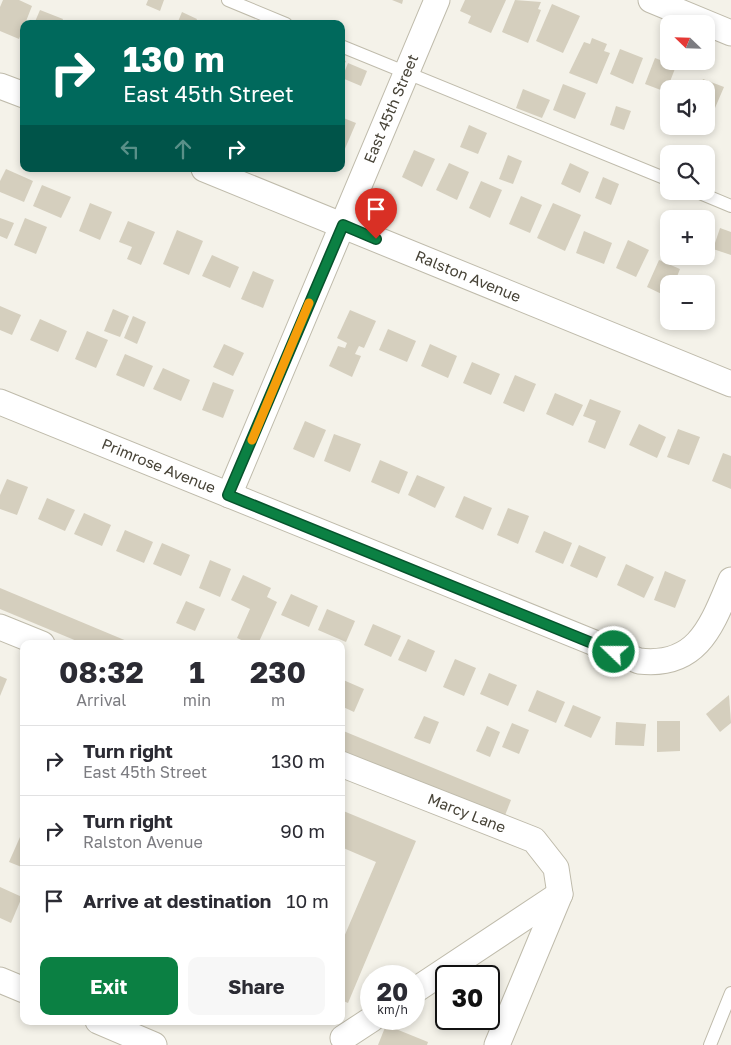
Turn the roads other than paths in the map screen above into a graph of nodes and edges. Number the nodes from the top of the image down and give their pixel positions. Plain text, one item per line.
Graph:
1 (228, 0) edge
2 (437, 0) edge
3 (651, 0) edge
4 (276, 20) edge
5 (731, 33) edge
6 (345, 48) edge
7 (407, 72) junction
8 (0, 86) edge
9 (20, 94) edge
10 (211, 172) edge
11 (660, 176) edge
12 (715, 199) edge
13 (731, 206) edge
14 (343, 225) junction
15 (731, 384) edge
16 (0, 402) edge
17 (228, 495) junction
18 (731, 580) edge
19 (0, 627) edge
20 (32, 640) edge
21 (345, 766) edge
22 (560, 894) junction
23 (0, 980) edge
24 (425, 984) edge
25 (20, 988) edge
26 (731, 994) edge
27 (107, 1025) edge
28 (360, 1027) edge
29 (337, 1043) edge
30 (154, 1045) edge
31 (496, 1045) edge
32 (710, 1045) edge

1 - 4 lane
2 - 7 street, East 45th Street
3 - 5 street
6 - 7 lane
7 - 11 lane
7 - 14 street, East 45th Street
8 - 9 street
10 - 14 street, Ralston Avenue
12 - 13 lane
14 - 15 street, Ralston Avenue
14 - 17 street, East 45th Street
16 - 17 street, Primrose Avenue
17 - 18 street, Primrose Avenue
19 - 20 street
21 - 22 street, Marcy Lane
22 - 24 street
22 - 31 street
23 - 25 street
26 - 32 lane
27 - 30 street
28 - 29 street

